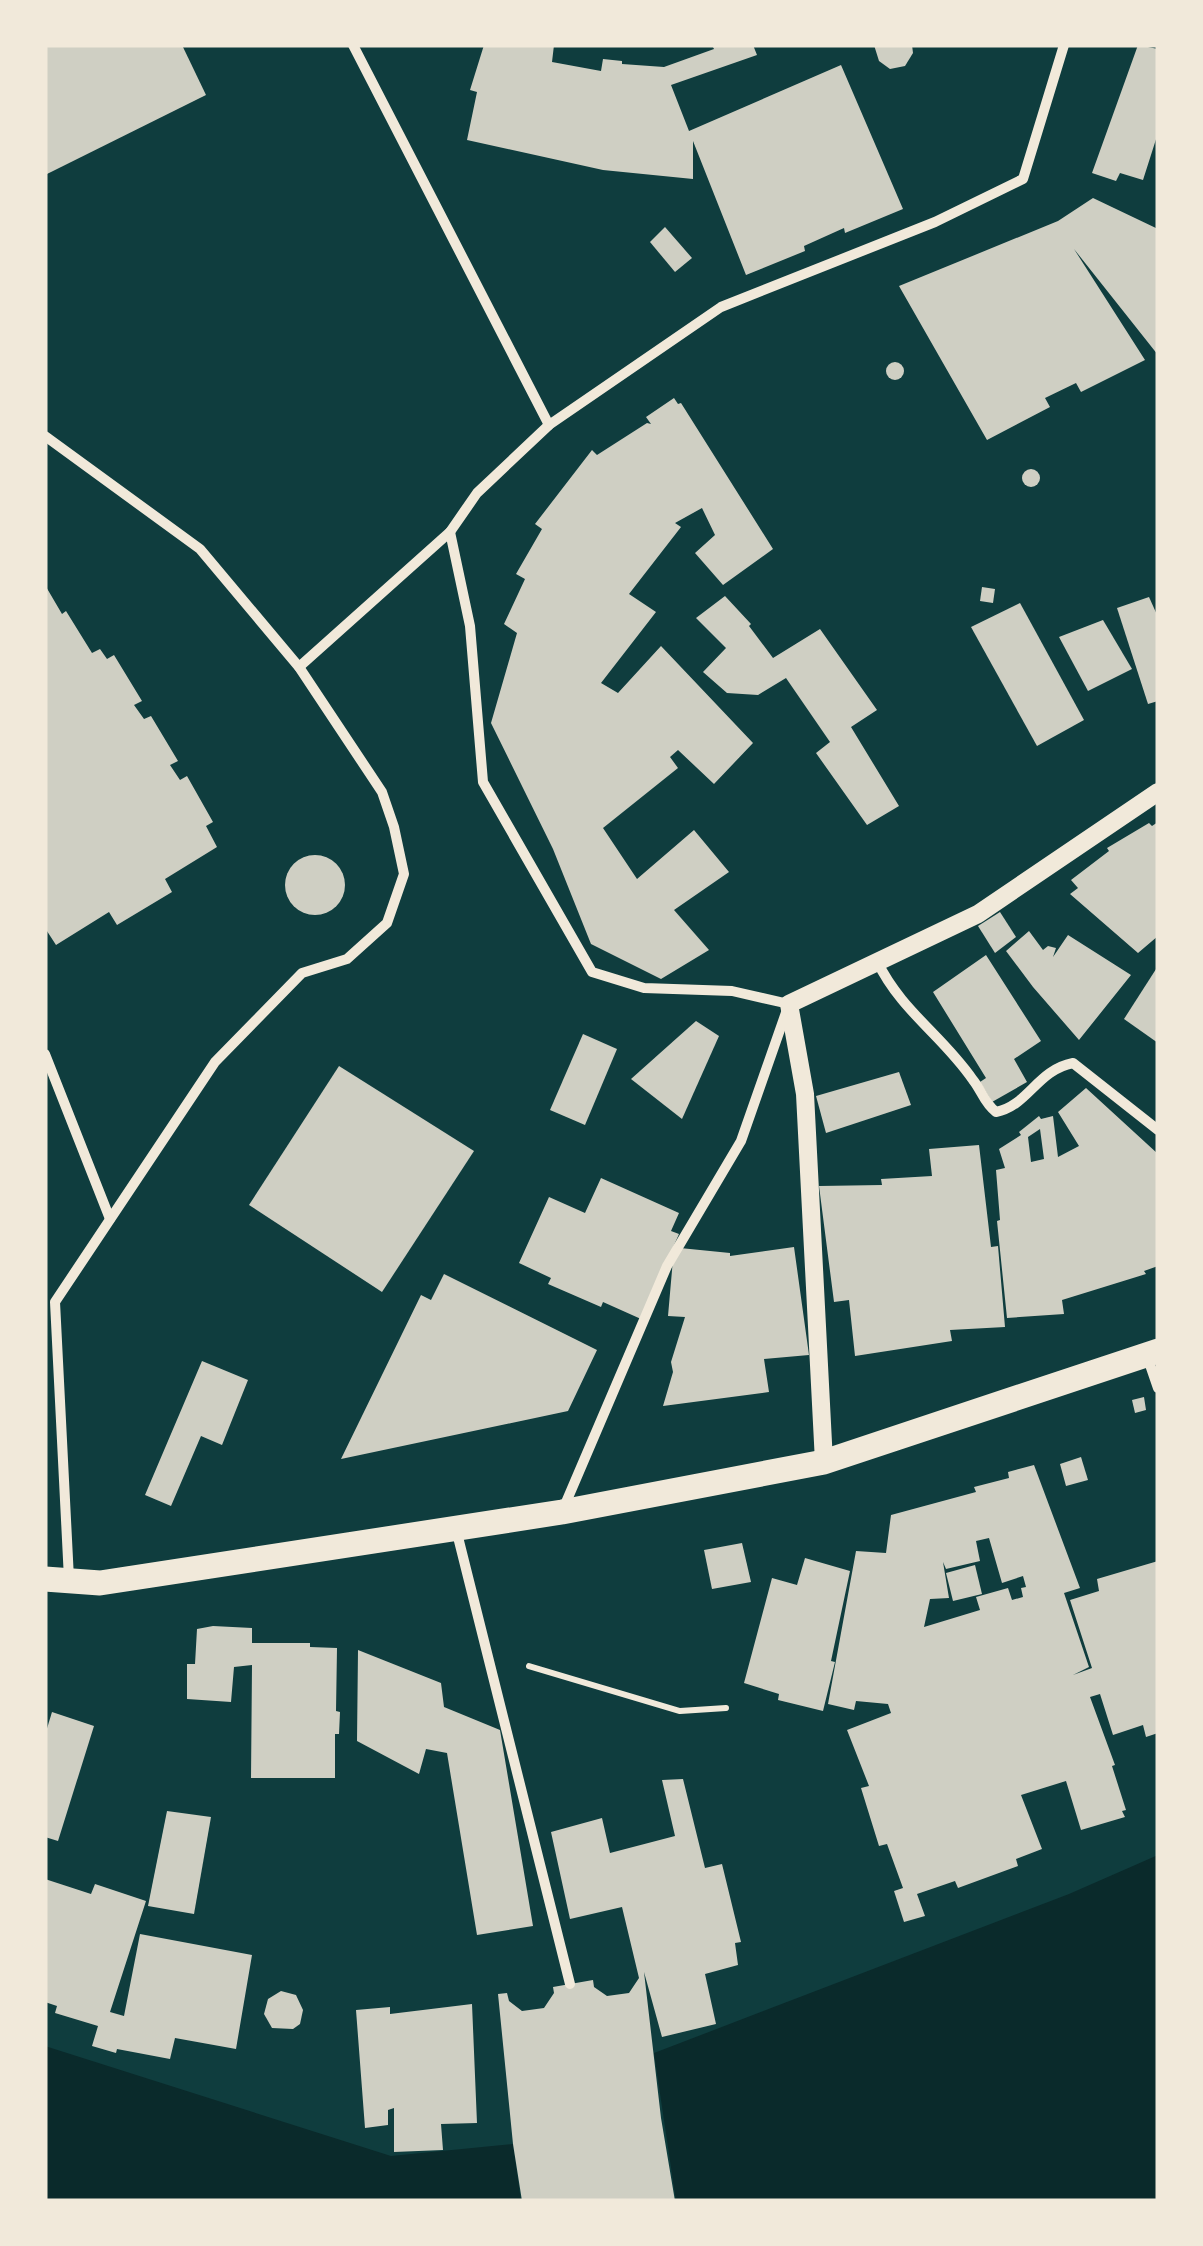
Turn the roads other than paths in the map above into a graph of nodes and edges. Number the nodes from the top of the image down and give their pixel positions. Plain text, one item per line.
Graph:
1 (352, 45) edge
2 (1064, 45) edge
3 (549, 425) junction
4 (45, 436) edge
5 (450, 532) junction
6 (298, 667) junction
7 (1158, 792) edge
8 (878, 961) junction
9 (789, 1004) junction
10 (45, 1054) edge
11 (1158, 1130) edge
12 (110, 1220) junction
13 (1152, 1352) edge
14 (1158, 1388) edge
15 (824, 1462) junction
16 (562, 1512) junction
17 (456, 1526) junction
18 (57, 1580) edge
19 (570, 1984) dead end

1 - 3 street
2 - 3 street
3 - 5 street
4 - 6 street
5 - 6 street
5 - 9 street
6 - 12 street
7 - 8 street
8 - 9 street
8 - 11 street
9 - 15 street
9 - 16 street
10 - 12 street
12 - 18 street
13 - 14 street
13 - 15 main road
15 - 16 main road
16 - 17 main road
17 - 18 main road
17 - 19 street

